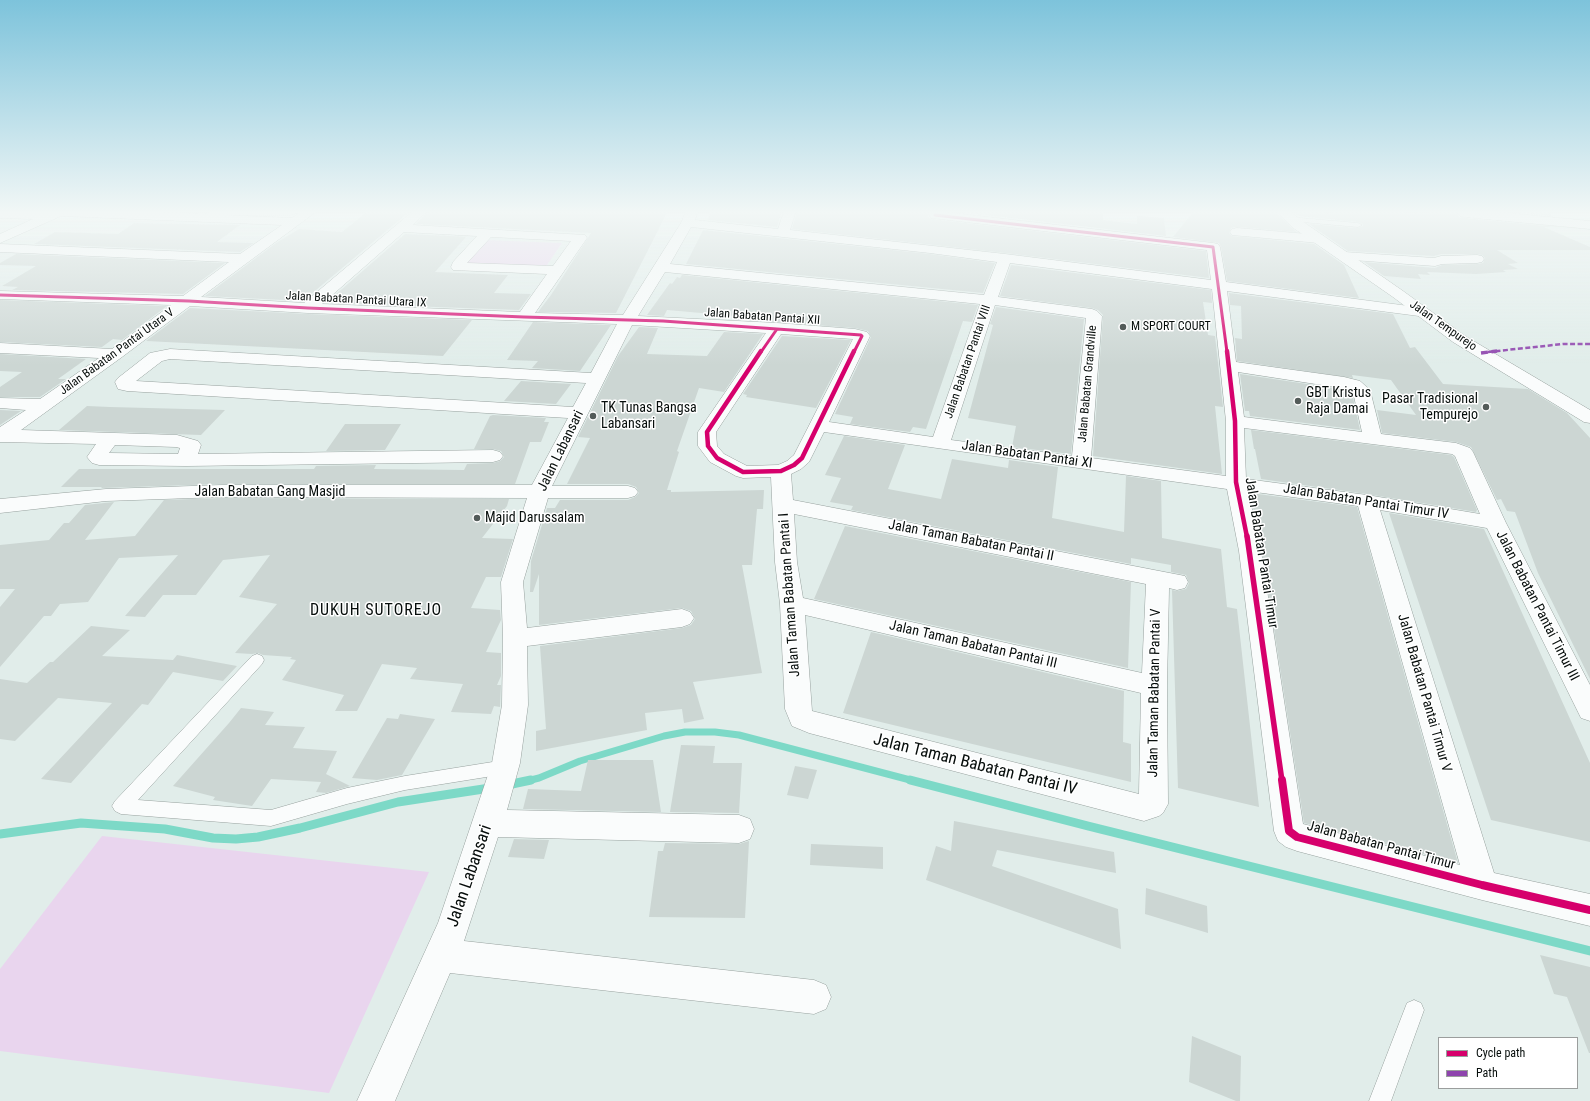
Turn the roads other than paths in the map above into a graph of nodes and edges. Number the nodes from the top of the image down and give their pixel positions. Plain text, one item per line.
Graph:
1 (237, 262) edge
2 (362, 262) edge
3 (460, 262) edge
4 (562, 262) edge
5 (663, 262) edge
6 (1003, 262) edge
7 (1038, 262) edge
8 (1215, 262) edge
9 (1353, 262) edge
10 (661, 266) junction
11 (557, 270) junction
12 (1219, 286) junction
13 (0, 295) edge
14 (989, 300) junction
15 (189, 301) junction
16 (308, 308) junction
17 (1419, 311) junction
18 (524, 317) junction
19 (628, 319) junction
20 (663, 321) joint
21 (777, 328) junction
22 (0, 348) edge
23 (116, 354) junction
24 (1228, 366) junction
25 (597, 379) junction
26 (0, 403) edge
27 (43, 405) junction
28 (579, 413) junction
29 (1590, 418) edge
30 (1235, 421) junction
31 (818, 426) junction
32 (1, 436) edge
33 (1373, 439) junction
34 (940, 444) junction
35 (493, 456) dead end
36 (1081, 462) junction
37 (781, 471) junction
38 (1236, 482) junction
39 (540, 492) junction
40 (628, 492) dead end
41 (1368, 500) junction
42 (783, 505) junction
43 (0, 506) edge
44 (1495, 523) junction
45 (1167, 580) joint
46 (792, 604) junction
47 (682, 618) dead end
48 (515, 638) junction
49 (257, 660) dead end
50 (1154, 686) junction
51 (1590, 710) edge
52 (801, 718) joint
53 (497, 792) junction
54 (1149, 807) joint
55 (739, 829) dead end
56 (1482, 885) junction
57 (1590, 910) edge
58 (441, 955) junction
59 (814, 997) dead end
60 (1414, 1010) dead end
61 (376, 1101) edge
62 (1380, 1101) edge

1 - 15 street, Jalan Babatan Pantai Utara V
2 - 16 street
3 - 11 street
4 - 11 street
5 - 10 street, Jalan Labansari
6 - 14 street, Jalan Babatan Pantai VIII
7 - 12 street
8 - 12 street, Jalan Babatan Pantai Timur
9 - 17 street, Jalan Tempurejo
10 - 14 street
10 - 19 street, Jalan Labansari
11 - 18 street
12 - 17 street
12 - 24 street, Jalan Babatan Pantai Timur
13 - 15 street, Jalan Babatan Pantai Utara IX
14 - 34 street, Jalan Babatan Pantai VIII
14 - 36 street, Jalan Babatan Grandville
15 - 16 street, Jalan Babatan Pantai Utara IX
15 - 23 street, Jalan Babatan Pantai Utara V
16 - 18 street, Jalan Babatan Pantai Utara IX
17 - 29 street, Jalan Tempurejo
18 - 19 street, Jalan Babatan Pantai Utara IX
19 - 20 street, Jalan Babatan Pantai Utara IX
19 - 25 street, Jalan Labansari
20 - 21 street, Jalan Babatan Pantai XII
21 - 31 street, Jalan Babatan Pantai XII
21 - 37 street
22 - 23 street
23 - 27 street, Jalan Babatan Pantai Utara V
24 - 30 street, Jalan Babatan Pantai Timur
24 - 33 street
25 - 28 street, Jalan Labansari
25 - 28 street
26 - 27 street
27 - 32 street, Jalan Babatan Pantai Utara V
28 - 39 street, Jalan Labansari
30 - 33 street
30 - 38 street, Jalan Babatan Pantai Timur
31 - 34 street, Jalan Babatan Pantai XI
31 - 37 street
32 - 35 street
33 - 44 street, Jalan Babatan Pantai Timur III
34 - 36 street, Jalan Babatan Pantai XI
36 - 38 street, Jalan Babatan Pantai XI
37 - 42 street, Jalan Taman Babatan Pantai I
38 - 41 street, Jalan Babatan Pantai Timur IV
38 - 56 street, Jalan Babatan Pantai Timur
39 - 40 street, Jalan Babatan Gang Masjid
39 - 43 street, Jalan Babatan Gang Masjid
39 - 48 street, Jalan Labansari
41 - 44 street, Jalan Babatan Pantai Timur IV
41 - 56 street, Jalan Babatan Pantai Timur V
42 - 45 street, Jalan Taman Babatan Pantai II
42 - 46 street, Jalan Taman Babatan Pantai I
44 - 51 street, Jalan Babatan Pantai Timur III
45 - 50 street, Jalan Taman Babatan Pantai V
46 - 50 street, Jalan Taman Babatan Pantai III
46 - 52 street, Jalan Taman Babatan Pantai I
47 - 48 street
48 - 53 street, Jalan Labansari
49 - 53 lane
50 - 54 street, Jalan Taman Babatan Pantai V
52 - 54 street, Jalan Taman Babatan Pantai IV
53 - 55 street
53 - 58 street, Jalan Labansari
56 - 57 street, Jalan Babatan Pantai Timur
58 - 59 street
58 - 61 street, Jalan Labansari
60 - 62 lane

